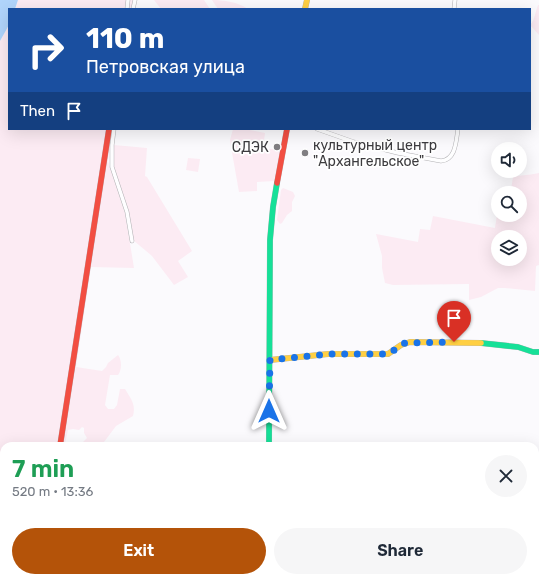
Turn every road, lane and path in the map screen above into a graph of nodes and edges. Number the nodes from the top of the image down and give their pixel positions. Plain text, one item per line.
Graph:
1 (108, 130) edge
2 (114, 130) edge
3 (287, 130) edge
4 (320, 130) edge
5 (458, 130) edge
6 (132, 241) dead end
7 (539, 352) edge
8 (270, 360) junction
9 (61, 442) edge
10 (269, 442) edge

1 - 9 street
2 - 6 street
3 - 8 street
4 - 5 street
7 - 8 street
8 - 10 street

